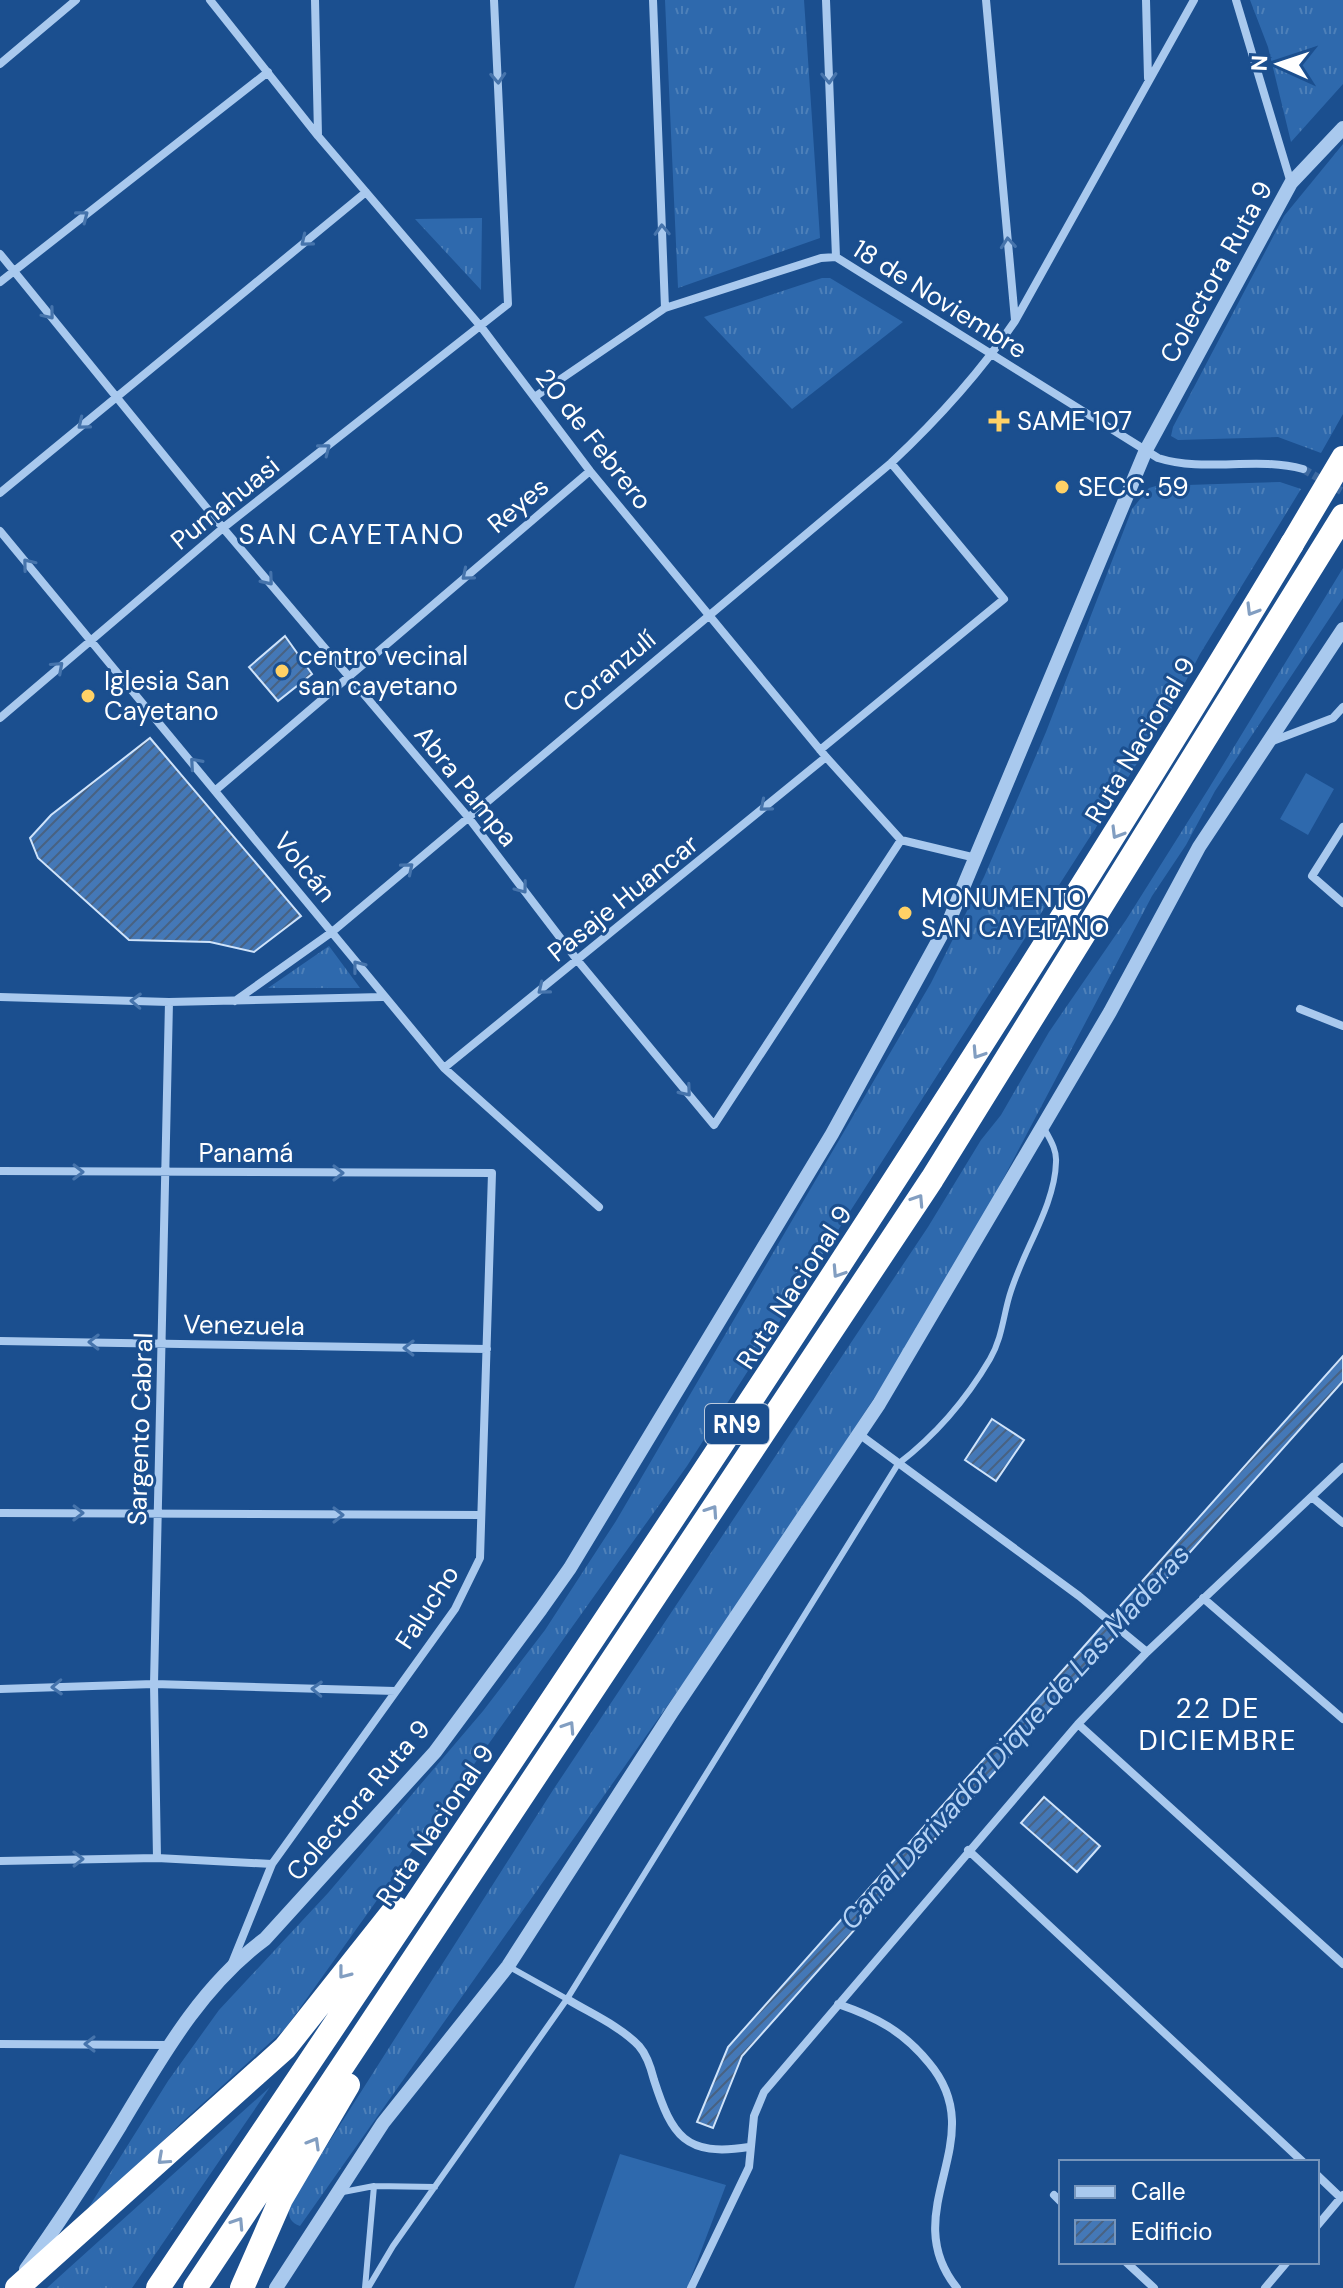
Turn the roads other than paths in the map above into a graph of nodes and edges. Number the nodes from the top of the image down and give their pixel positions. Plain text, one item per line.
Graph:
1 (76, 0) edge
2 (210, 0) edge
3 (315, 0) edge
4 (494, 0) edge
5 (653, 0) edge
6 (826, 0) edge
7 (986, 0) edge
8 (1146, 0) edge
9 (1194, 0) edge
10 (1236, 0) edge
11 (0, 64) edge
12 (268, 72) junction
13 (1148, 79) junction
14 (1343, 128) edge
15 (318, 136) junction
16 (1291, 183) junction
17 (366, 192) junction
18 (0, 254) edge
19 (836, 257) junction
20 (14, 271) junction
21 (0, 282) edge
22 (665, 308) junction
23 (1015, 321) junction
24 (482, 328) junction
25 (993, 354) junction
26 (536, 396) junction
27 (117, 397) junction
28 (1146, 450) junction
29 (1343, 458) edge
30 (891, 463) junction
31 (1303, 469) tunnel mouth
32 (590, 471) junction
33 (0, 493) edge
34 (1343, 516) edge
35 (223, 528) junction
36 (0, 531) edge
37 (707, 615) junction
38 (1343, 629) edge
39 (89, 640) junction
40 (349, 675) junction
41 (1343, 707) edge
42 (0, 718) edge
43 (1266, 743) junction
44 (823, 753) junction
45 (217, 789) junction
46 (468, 817) junction
47 (1343, 827) edge
48 (901, 840) junction
49 (977, 858) junction
50 (1343, 903) edge
51 (332, 932) junction
52 (578, 961) junction
53 (0, 997) edge
54 (382, 997) junction
55 (235, 1001) junction
56 (169, 1002) junction
57 (1300, 1009) dead end
58 (1343, 1026) edge
59 (444, 1068) junction
60 (1042, 1125) junction
61 (0, 1171) edge
62 (166, 1173) junction
63 (492, 1173) joint
64 (599, 1207) dead end
65 (0, 1341) edge
66 (163, 1343) junction
67 (487, 1349) junction
68 (859, 1434) junction
69 (898, 1464) junction
70 (1343, 1467) edge
71 (1313, 1498) junction
72 (0, 1513) edge
73 (157, 1514) junction
74 (481, 1515) junction
75 (1343, 1523) edge
76 (1203, 1598) junction
77 (1147, 1652) junction
78 (154, 1684) junction
79 (0, 1689) edge
80 (395, 1691) junction
81 (1343, 1719) edge
82 (1078, 1724) junction
83 (538, 1775) junction
84 (497, 1781) junction
85 (968, 1850) junction
86 (157, 1858) junction
87 (0, 1861) edge
88 (272, 1864) junction
89 (232, 1963) junction
90 (1343, 1964) edge
91 (508, 1966) junction
92 (567, 1999) junction
93 (838, 2004) junction
94 (0, 2044) edge
95 (168, 2045) junction
96 (749, 2147) junction
97 (1301, 2160) edge
98 (1319, 2177) edge
99 (374, 2186) junction
100 (435, 2187) junction
101 (336, 2193) junction
102 (1342, 2196) edge
103 (1319, 2224) edge
104 (1128, 2264) edge
105 (1285, 2264) edge
106 (694, 2287) edge
107 (15, 2288) edge
108 (158, 2288) edge
109 (195, 2288) edge
110 (242, 2288) edge
111 (276, 2288) edge
112 (367, 2288) edge
113 (957, 2288) edge
114 (1154, 2288) edge
115 (1265, 2288) edge

1 - 11 street
2 - 12 street, 20 de Febrero
3 - 15 street
4 -> 24 street, Pumahuasi
22 -> 5 street
6 -> 19 street
23 -> 7 street
8 - 13 street
9 - 13 street, Coranzulí
10 - 16 street
12 - 15 street, 20 de Febrero
20 -> 12 street
13 - 23 street, Coranzulí
14 - 16 street, Colectora Ruta 9
15 - 17 street, 20 de Febrero
16 - 28 street, Colectora Ruta 9
17 - 24 street, 20 de Febrero
17 -> 27 street
18 - 20 street, Abra Pampa
19 - 22 street, 18 de Noviembre
19 - 25 street, 18 de Noviembre
20 - 21 street
20 -> 27 street, Abra Pampa
22 - 26 street, 18 de Noviembre
23 - 25 street, Coranzulí
24 - 26 street, 20 de Febrero
35 -> 24 street, Pumahuasi
25 - 28 street, 18 de Noviembre
25 - 30 street, Coranzulí
26 - 32 street, 20 de Febrero
27 -> 33 street
27 - 35 street, Abra Pampa
28 - 31 street, 18 de Noviembre
28 - 49 street, Colectora Ruta 9
29 -> 84 highway, Ruta Nacional 9 / RN9, bridge
30 - 37 street, Coranzulí
30 - 44 street, Pasaje Huancar
32 - 37 street, 20 de Febrero
32 -> 40 street, Reyes
83 -> 34 highway, Ruta Nacional 9 / RN9
35 - 39 street, Pumahuasi
35 -> 40 street, Abra Pampa
39 -> 36 street, Volcán
37 - 44 street, 20 de Febrero
37 - 46 street, Coranzulí
38 - 43 street
42 -> 39 street, Pumahuasi
45 -> 39 street, Volcán
40 - 45 street, Reyes
40 - 46 street, Abra Pampa
41 - 43 street
43 - 60 street
44 - 48 street, 20 de Febrero
44 -> 52 street, Pasaje Huancar
45 - 51 street, Volcán
51 -> 46 street, Coranzulí
46 -> 52 street, Abra Pampa
47 - 50 street
48 - 49 street
52 -> 48 street, Abra Pampa
49 - 89 street, Colectora Ruta 9
54 -> 51 street, Volcán
51 - 55 street, Coranzulí
52 -> 59 street, Pasaje Huancar
56 -> 53 street
54 - 55 street
54 - 59 street, Volcán
55 - 56 street
56 - 62 street, Sargento Cabral
57 - 58 street
59 - 64 street, Volcán
60 - 68 street
60 - 69 lane
61 -> 62 street, Panamá
62 -> 63 street, Panamá
62 - 66 street, Sargento Cabral
63 - 67 street, Falucho
66 -> 65 street, Venezuela
67 -> 66 street, Venezuela
66 - 73 street, Sargento Cabral
67 - 74 street, Falucho
68 - 69 street
68 - 91 street
69 - 77 street
69 - 92 lane
70 - 71 street
71 - 75 street
71 - 76 street
72 -> 73 street
73 -> 74 street
73 - 78 street, Sargento Cabral
74 - 80 street, Falucho
76 - 77 street
76 - 81 street
77 - 82 street
78 -> 79 street
80 -> 78 street
78 - 86 street, Sargento Cabral
80 - 88 street, Falucho
82 - 85 street
82 - 90 street
109 -> 83 highway, Ruta Nacional 9 / RN9
110 -> 83 highway
84 -> 107 highway
84 - 108 highway, Ruta Nacional 9 / RN9
85 - 93 street
85 - 97 street
87 -> 86 street
86 - 88 street
88 - 89 street, Falucho
89 - 95 street, Colectora Ruta 9
91 - 92 lane
91 - 101 street
92 - 96 street
92 - 100 lane
93 - 96 street
93 - 113 street
95 -> 94 street
95 - 107 street, Colectora Ruta 9
96 - 106 street
98 - 102 street
99 - 100 lane
99 - 101 lane
99 - 112 lane
100 - 112 lane
101 - 111 street
102 - 103 street
104 - 114 street
105 - 115 street

